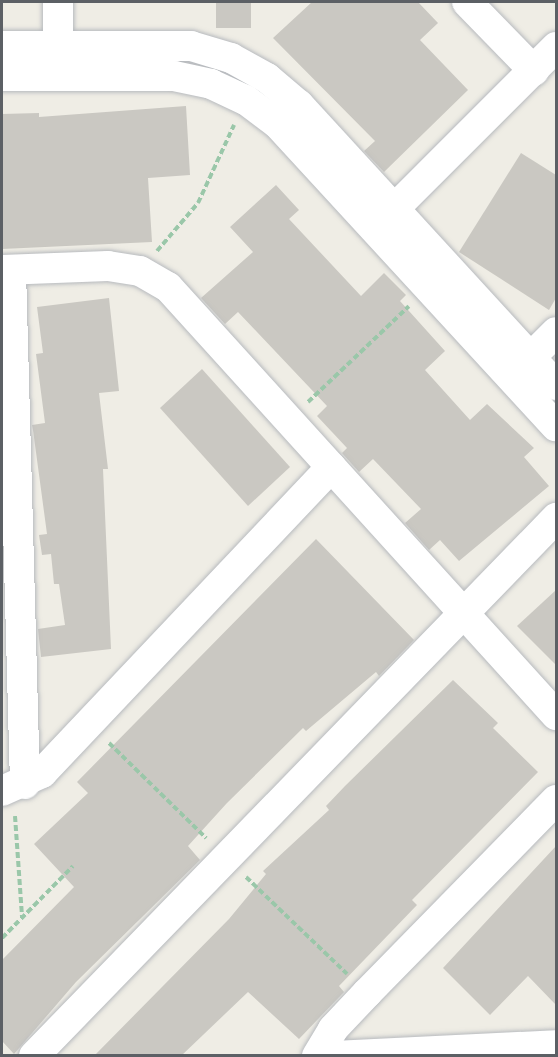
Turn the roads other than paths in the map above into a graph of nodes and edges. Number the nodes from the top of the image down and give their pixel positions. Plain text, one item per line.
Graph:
1 (58, 2) edge
2 (467, 2) edge
3 (58, 45) junction
4 (2, 46) edge
5 (556, 47) edge
6 (534, 71) junction
7 (2, 76) edge
8 (58, 76) junction
9 (385, 218) junction
10 (6, 270) edge
11 (556, 332) edge
12 (531, 357) junction
13 (556, 385) edge
14 (556, 426) edge
15 (331, 467) junction
16 (556, 518) edge
17 (464, 613) junction
18 (556, 715) edge
19 (13, 788) edge
20 (556, 800) edge
21 (556, 1045) edge
22 (34, 1056) edge
23 (317, 1056) edge
24 (334, 1056) edge

1 - 3 street
2 - 6 street
3 - 4 street
3 - 8 street
3 - 9 street
5 - 6 street
6 - 9 street
7 - 8 street
8 - 9 street
9 - 12 street
9 - 14 street
10 - 15 street
10 - 19 street
11 - 12 street
12 - 13 street
15 - 17 street
15 - 19 street
16 - 17 street
17 - 18 street
17 - 22 street
20 - 23 street
21 - 24 street

